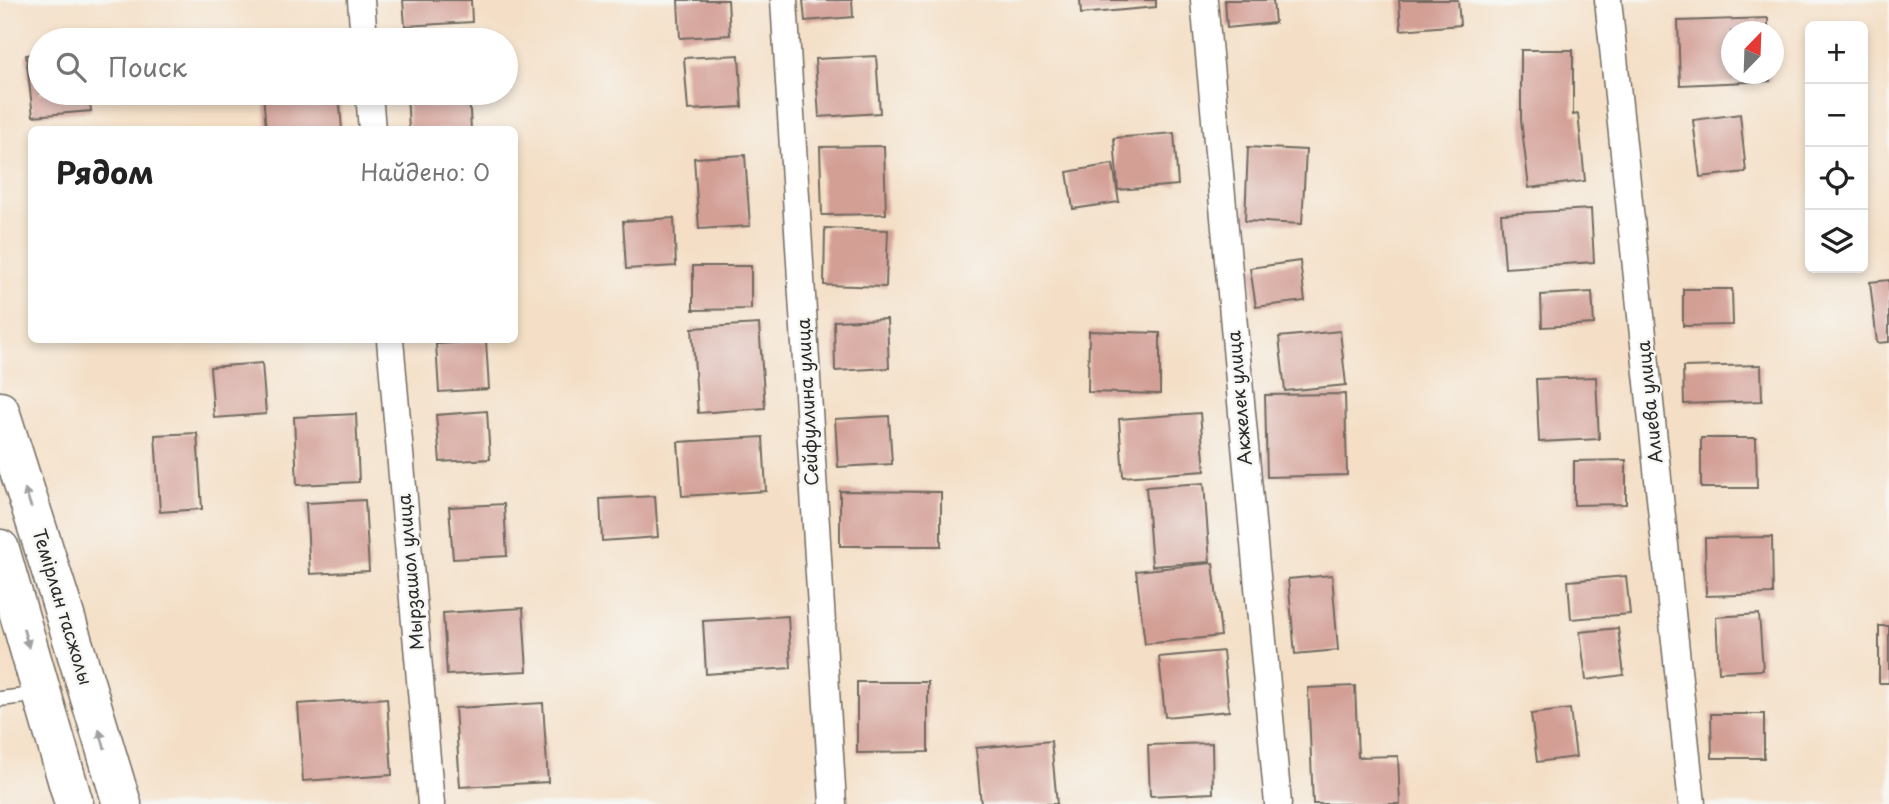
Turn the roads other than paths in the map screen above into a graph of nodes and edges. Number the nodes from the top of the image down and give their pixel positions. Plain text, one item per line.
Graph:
1 (361, 0) edge
2 (784, 0) edge
3 (1204, 0) edge
4 (1608, 0) edge
5 (363, 28) edge
6 (370, 105) edge
7 (372, 126) edge
8 (390, 343) edge
9 (0, 411) edge
10 (0, 549) edge
11 (42, 694) junction
12 (0, 699) edge
13 (1277, 800) edge
14 (74, 804) edge
15 (122, 804) edge
16 (431, 804) edge
17 (832, 804) edge
18 (1692, 804) edge

1 - 5 street
2 - 17 street, Сейфуллина улица
3 - 13 street, Акжелек улица
4 - 18 street, Алиева улица
6 - 7 street
8 - 16 street, Мырзашол улица
15 -> 9 main road, Темірлан тасжолы
10 -> 11 main road
11 - 12 lane
11 - 14 main road

